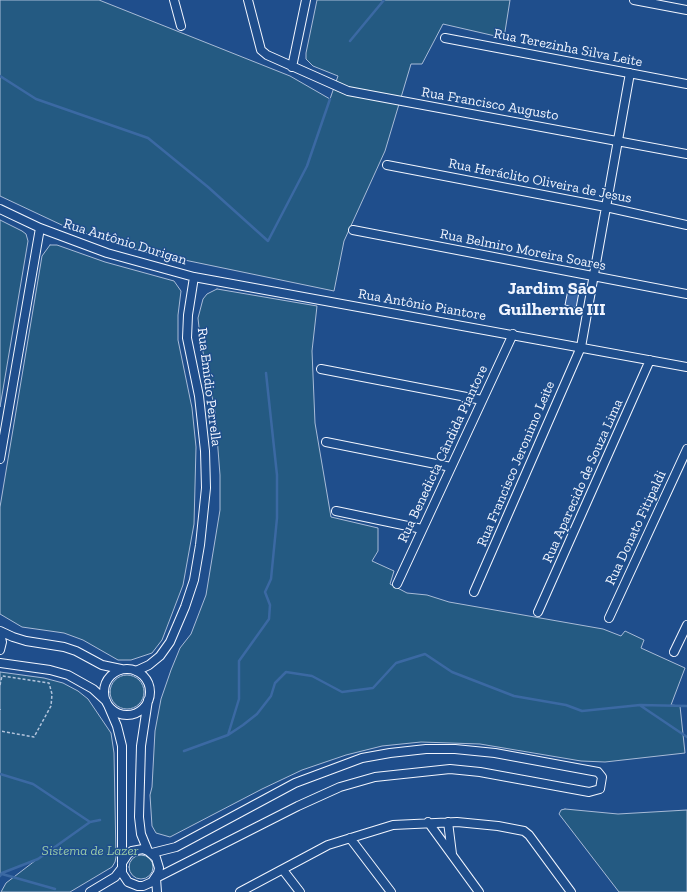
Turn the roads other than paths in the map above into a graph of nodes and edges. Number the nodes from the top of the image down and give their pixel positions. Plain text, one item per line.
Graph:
1 (174, 0) edge
2 (248, 0) edge
3 (306, 0) edge
4 (634, 0) edge
5 (687, 10) edge
6 (181, 26) dead end
7 (445, 38) dead end
8 (292, 67) junction
9 (630, 73) junction
10 (687, 84) edge
11 (618, 141) junction
12 (687, 154) edge
13 (387, 165) dead end
14 (606, 206) junction
15 (0, 210) edge
16 (687, 225) edge
17 (40, 228) junction
18 (353, 230) dead end
19 (194, 277) junction
20 (593, 277) junction
21 (223, 282) joint
22 (687, 294) edge
23 (513, 334) junction
24 (581, 347) junction
25 (650, 360) junction
26 (687, 368) edge
27 (321, 369) dead end
28 (482, 400) junction
29 (326, 442) dead end
30 (687, 449) edge
31 (0, 459) edge
32 (451, 466) junction
33 (336, 511) dead end
34 (422, 529) junction
35 (397, 584) dead end
36 (474, 592) dead end
37 (538, 612) dead end
38 (609, 618) dead end
39 (687, 625) edge
40 (0, 632) edge
41 (0, 650) edge
42 (674, 652) dead end
43 (0, 662) edge
44 (124, 669) junction
45 (136, 671) junction
46 (148, 700) junction
47 (107, 703) junction
48 (428, 822) junction
49 (448, 822) junction
50 (350, 838) junction
51 (150, 852) junction
52 (454, 859) junction
53 (158, 863) junction
54 (122, 865) junction
55 (175, 868) junction
56 (283, 870) junction
57 (156, 878) junction
58 (141, 888) edge
59 (90, 892) edge
60 (128, 892) edge
61 (157, 892) edge
62 (240, 892) edge
63 (300, 892) edge
64 (391, 892) edge
65 (479, 892) edge
66 (571, 892) edge

1 - 6 street
2 - 8 street, Rua Francisco Augusto
3 - 8 street
4 - 5 street
7 - 9 street, Rua Terezinha Silva Leite
8 - 11 street, Rua Francisco Augusto
9 - 10 street, Rua Terezinha Silva Leite
9 - 11 street, Rua Francisco Jeronimo Leite
11 - 12 street, Rua Francisco Augusto
11 - 14 street, Rua Francisco Jeronimo Leite
13 - 14 street, Rua Heráclito Oliveira de Jesus
14 - 16 street, Rua Heráclito Oliveira de Jesus
14 - 20 street, Rua Francisco Jeronimo Leite
15 - 17 street, Rua Antônio Durigan
17 - 19 street, Rua Antônio Durigan
17 - 31 street
18 - 20 street, Rua Belmiro Moreira Soares
19 - 21 street, Rua Antônio Durigan
19 - 45 street, Rua Emídio Perrella
20 - 22 street, Rua Belmiro Moreira Soares
20 - 24 street, Rua Francisco Jeronimo Leite
21 - 23 street, Rua Antônio Piantore
23 - 24 street, Rua Antônio Piantore
23 - 28 street, Rua Benedicta Cândida Piantore
24 - 25 street, Rua Antônio Piantore
24 - 36 street, Rua Francisco Jeronimo Leite
25 - 26 street, Rua Antônio Piantore
25 - 37 street, Rua Aparecido de Souza Lima
27 - 28 street
28 - 32 street, Rua Benedicta Cândida Piantore
29 - 32 street
30 - 38 street, Rua Donato Fitipaldi
32 - 34 street, Rua Benedicta Cândida Piantore
33 - 34 street
34 - 35 street, Rua Benedicta Cândida Piantore
39 - 42 street
40 - 41 street
40 - 44 street
43 - 47 street
44 - 45 street
44 - 47 street
45 - 46 street
46 - 47 street
46 - 51 street
47 - 54 street
48 - 49 street
48 - 50 street
48 - 52 street
49 - 52 street
49 - 66 street
50 - 56 street
50 - 64 street
51 - 53 street
51 - 54 street
51 - 55 street
52 - 65 street
53 - 55 street
53 - 57 street
54 - 58 street
54 - 59 street
55 - 57 street
56 - 62 street
56 - 63 street
57 - 58 street
57 - 61 street
58 - 60 street

